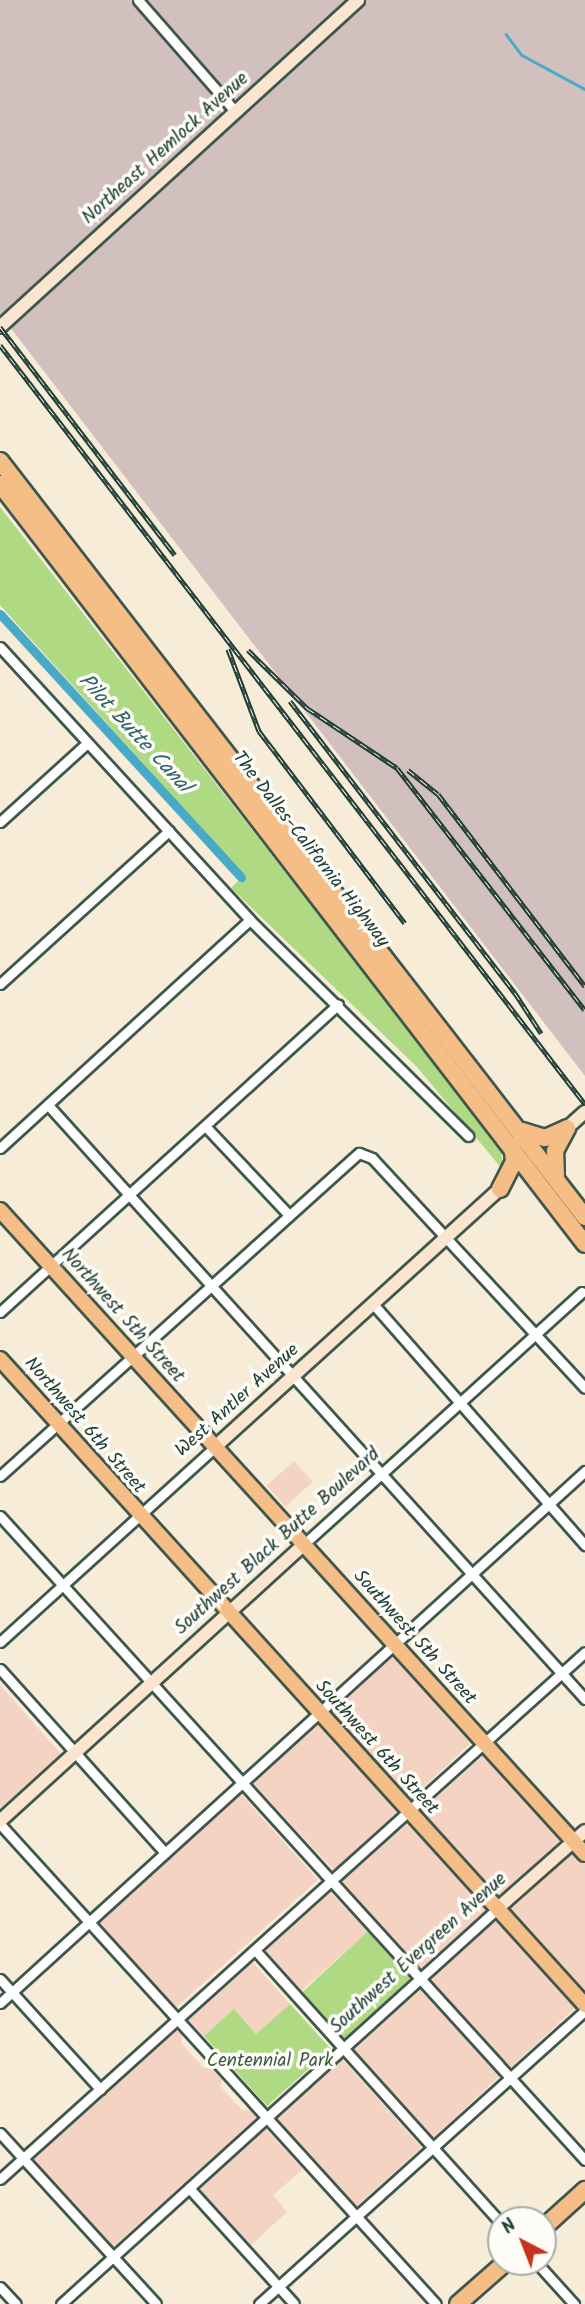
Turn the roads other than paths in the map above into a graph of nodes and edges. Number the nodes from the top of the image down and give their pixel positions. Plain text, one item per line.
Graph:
1 (138, 0) edge
2 (358, 0) edge
3 (235, 111) junction
4 (0, 327) edge
5 (0, 461) edge
6 (0, 484) edge
7 (0, 647) edge
8 (86, 744) junction
9 (0, 822) edge
10 (169, 831) junction
11 (250, 920) junction
12 (0, 984) edge
13 (338, 1004) junction
14 (48, 1105) junction
15 (585, 1112) edge
16 (206, 1127) junction
17 (567, 1128) junction
18 (522, 1131) junction
19 (468, 1136) dead end
20 (512, 1145) junction
21 (0, 1149) edge
22 (548, 1181) junction
23 (500, 1189) junction
24 (129, 1195) junction
25 (0, 1210) edge
26 (288, 1214) junction
27 (585, 1217) edge
28 (445, 1238) junction
29 (585, 1244) edge
30 (49, 1266) junction
31 (209, 1284) junction
32 (582, 1292) dead end
33 (374, 1305) junction
34 (0, 1312) edge
35 (534, 1335) junction
36 (133, 1357) junction
37 (0, 1359) edge
38 (295, 1375) junction
39 (585, 1388) edge
40 (459, 1404) junction
41 (58, 1424) junction
42 (215, 1447) junction
43 (585, 1471) edge
44 (381, 1475) junction
45 (0, 1476) edge
46 (549, 1504) junction
47 (0, 1516) edge
48 (138, 1517) junction
49 (304, 1544) junction
50 (585, 1545) edge
51 (471, 1575) junction
52 (63, 1585) junction
53 (227, 1614) junction
54 (0, 1642) edge
55 (394, 1644) junction
56 (585, 1652) edge
57 (0, 1669) edge
58 (561, 1673) junction
59 (152, 1684) junction
60 (585, 1699) edge
61 (318, 1714) junction
62 (484, 1743) junction
63 (75, 1753) junction
64 (242, 1783) junction
65 (407, 1812) junction
66 (0, 1823) edge
67 (585, 1831) edge
68 (574, 1841) junction
69 (165, 1853) junction
70 (585, 1854) edge
71 (330, 1882) junction
72 (498, 1908) junction
73 (89, 1922) junction
74 (254, 1950) junction
75 (421, 1978) junction
76 (0, 1979) edge
77 (12, 1992) junction
78 (0, 2003) edge
79 (585, 2008) edge
80 (177, 2019) junction
81 (342, 2050) junction
82 (510, 2077) junction
83 (100, 2089) junction
84 (266, 2118) junction
85 (0, 2133) edge
86 (432, 2147) junction
87 (23, 2158) junction
88 (585, 2160) edge
89 (0, 2179) edge
90 (190, 2188) junction
91 (585, 2190) edge
92 (487, 2208) edge
93 (557, 2215) edge
94 (356, 2216) junction
95 (113, 2257) junction
96 (490, 2276) edge
97 (549, 2276) edge
98 (278, 2286) junction
99 (0, 2287) edge
100 (16, 2304) edge
101 (61, 2304) edge
102 (156, 2304) edge
103 (258, 2304) edge
104 (294, 2304) edge
105 (436, 2304) edge
106 (458, 2304) edge
107 (574, 2304) edge

1 - 3 street
2 - 3 street, Northeast Hemlock Avenue
3 - 4 street, Northeast Hemlock Avenue
5 - 18 highway, The Dalles-California Highway
6 - 20 highway, The Dalles-California Highway
7 - 8 street
8 - 9 street
8 - 10 street
10 - 11 street
10 - 12 street
11 - 13 street
11 - 14 street
13 - 16 street
13 - 19 street
14 - 21 street
14 - 24 street
15 - 17 street
16 - 24 street
16 - 26 street
17 - 18 highway
17 - 22 highway
18 - 22 highway, The Dalles-California Highway
20 - 22 highway, The Dalles-California Highway
20 - 23 highway
22 - 23 highway
22 - 27 highway, The Dalles-California Highway
22 - 29 highway, The Dalles-California Highway
23 - 28 street, West Antler Avenue
24 - 30 street
24 - 31 street
25 - 30 main road, Northwest 5th Street
26 - 28 street
26 - 31 street
28 - 33 street, West Antler Avenue
28 - 35 street
30 - 34 street
30 - 36 main road, Northwest 5th Street
31 - 36 street
31 - 38 street
32 - 35 street, Southwest Black Butte Boulevard
33 - 38 street, West Antler Avenue
33 - 40 street
35 - 39 street
35 - 40 street, Southwest Black Butte Boulevard
36 - 41 street
36 - 42 main road, Northwest 5th Street
37 - 41 main road, Northwest 6th Street
38 - 42 street, West Antler Avenue
38 - 44 street
40 - 44 street, Southwest Black Butte Boulevard
40 - 46 street
41 - 45 street
41 - 48 main road, Northwest 6th Street
42 - 48 street, West Antler Avenue
42 - 49 main road, Southwest 5th Street
43 - 46 street
44 - 49 street, Southwest Black Butte Boulevard
44 - 51 street
46 - 50 street
46 - 51 street
47 - 52 street
48 - 52 street, West Antler Avenue
48 - 53 main road, Southwest 6th Street
49 - 53 street, Southwest Black Butte Boulevard
49 - 55 main road, Southwest 5th Street
51 - 55 street
51 - 58 street
52 - 54 street, West Antler Avenue
52 - 59 street
53 - 59 street, Southwest Black Butte Boulevard
53 - 61 main road, Southwest 6th Street
55 - 61 street
55 - 62 main road, Southwest 5th Street
56 - 58 street
57 - 63 street
58 - 60 street
58 - 62 street
59 - 63 street, Southwest Black Butte Boulevard
59 - 64 street
61 - 64 street
61 - 65 main road, Southwest 6th Street
62 - 65 street
62 - 68 main road, Southwest 5th Street
63 - 66 street, Southwest Black Butte Boulevard
63 - 69 street
64 - 69 street
64 - 71 street
65 - 71 street
65 - 72 main road, Southwest 6th Street
66 - 73 street
67 - 68 street, Southwest Evergreen Avenue
68 - 70 main road, Southwest 5th Street
68 - 72 street, Southwest Evergreen Avenue
69 - 73 street
71 - 74 street
71 - 75 street
72 - 75 street, Southwest Evergreen Avenue
72 - 79 main road, Southwest 6th Street
73 - 77 street
73 - 80 street
74 - 80 street
74 - 81 street
75 - 81 street, Southwest Evergreen Avenue
75 - 82 street
76 - 77 street
77 - 78 street
77 - 83 street
79 - 82 street
80 - 83 street
80 - 84 street
81 - 84 street, Southwest Evergreen Avenue
81 - 86 street
82 - 86 street
82 - 88 street
83 - 87 street
84 - 90 street, Southwest Evergreen Avenue
84 - 94 street
85 - 87 street
86 - 92 street
86 - 94 street
87 - 89 street
87 - 95 street
90 - 95 street, Southwest Evergreen Avenue
90 - 98 street
91 - 93 highway
94 - 98 street
94 - 105 street
95 - 101 street, Southwest Evergreen Avenue
95 - 102 street
96 - 106 highway
97 - 107 street
98 - 103 street
98 - 104 street
99 - 100 street

